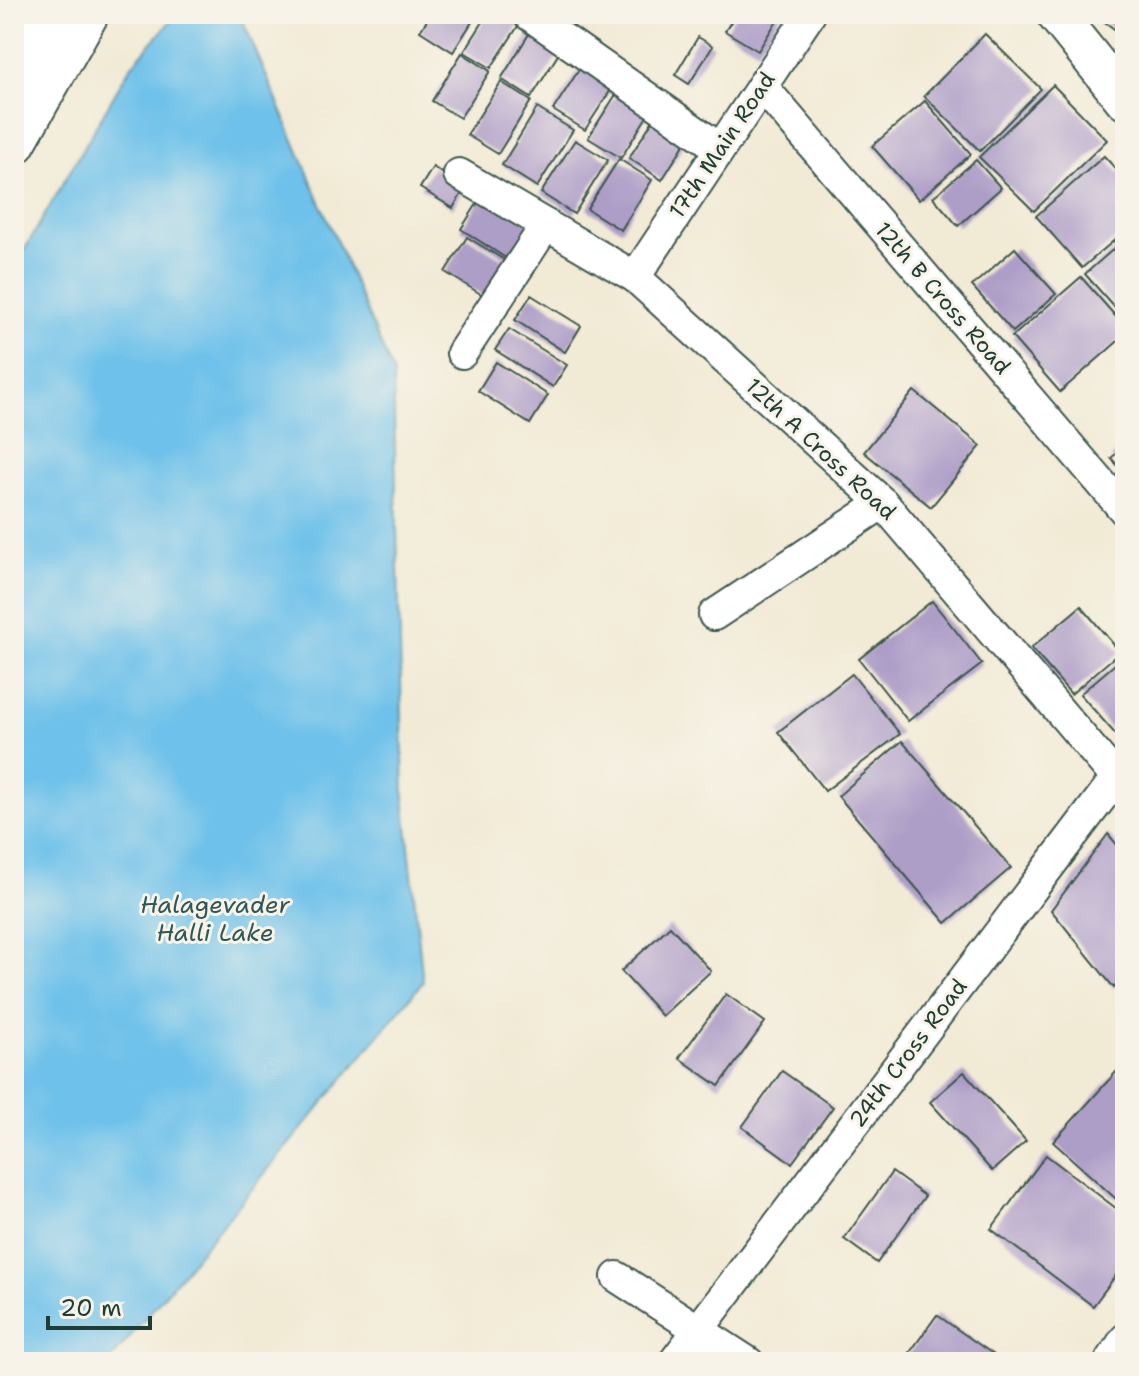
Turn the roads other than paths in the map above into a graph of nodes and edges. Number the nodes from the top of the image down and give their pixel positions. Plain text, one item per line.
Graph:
1 (46, 14) edge
2 (87, 14) edge
3 (528, 14) edge
4 (810, 14) edge
5 (1056, 14) edge
6 (14, 71) edge
7 (762, 86) junction
8 (1125, 100) edge
9 (14, 143) edge
10 (719, 148) junction
11 (459, 174) dead end
12 (546, 225) junction
13 (635, 277) junction
14 (462, 353) dead end
15 (883, 503) junction
16 (1125, 511) edge
17 (714, 615) dead end
18 (1121, 782) edge
19 (617, 1277) dead end
20 (700, 1330) junction
21 (1125, 1339) edge
22 (674, 1362) edge
23 (748, 1362) edge
24 (1110, 1362) edge

1 - 6 main road
2 - 9 main road
3 - 10 street
4 - 7 street, 17th Main Road
5 - 8 street
7 - 10 street, 17th Main Road
7 - 16 street, 12th B Cross Road
10 - 13 street, 17th Main Road
11 - 12 street, 12th A Cross Road
12 - 13 street, 12th A Cross Road
12 - 14 street
13 - 15 street, 12th A Cross Road
15 - 17 street
15 - 18 street, 12th A Cross Road
18 - 20 street, 24th Cross Road
19 - 20 street
20 - 22 street, 24th Cross Road
20 - 23 street
21 - 24 street

